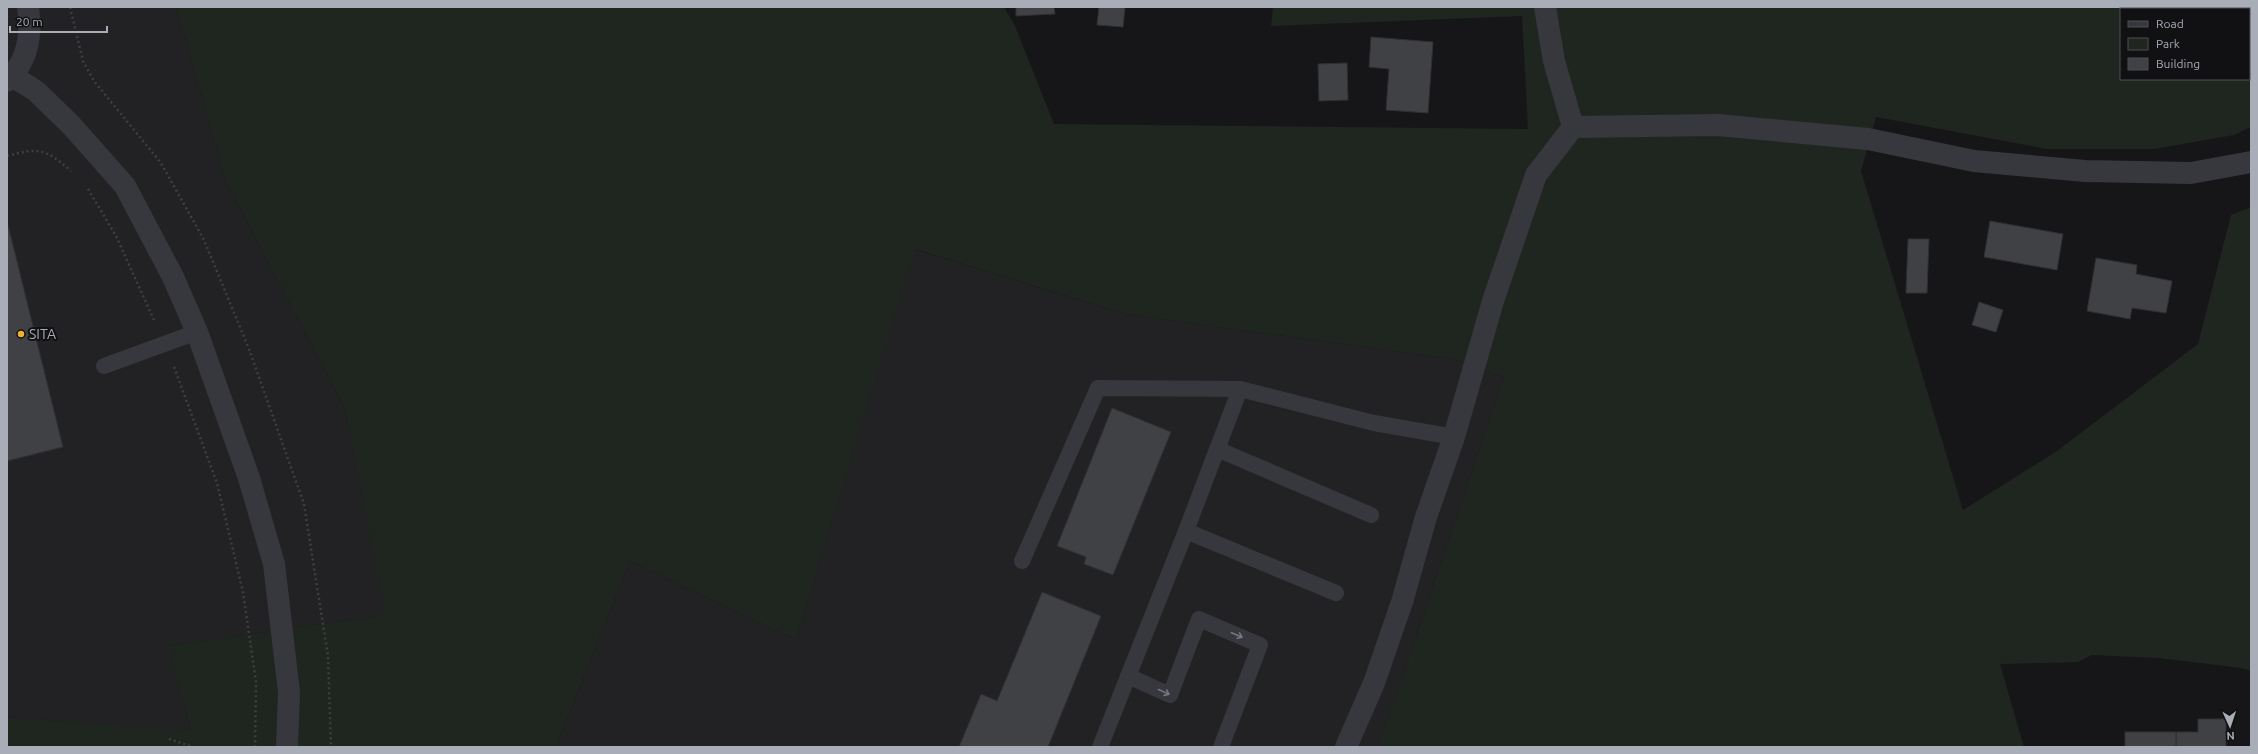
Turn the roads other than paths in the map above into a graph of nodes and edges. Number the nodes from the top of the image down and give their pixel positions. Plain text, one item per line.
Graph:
1 (28, 7) edge
2 (1545, 7) edge
3 (10, 78) edge
4 (1573, 127) junction
5 (2251, 162) edge
6 (197, 332) junction
7 (104, 366) dead end
8 (1240, 388) junction
9 (1454, 437) junction
10 (1217, 449) junction
11 (1371, 515) dead end
12 (1186, 531) junction
13 (1022, 561) dead end
14 (1336, 593) dead end
15 (1128, 676) junction
16 (287, 747) edge
17 (1100, 747) edge
18 (1222, 747) edge
19 (1346, 747) edge

1 - 3 street
2 - 4 street
3 - 6 street
4 - 5 street
4 - 9 street
6 - 7 lane
6 - 16 street
8 - 9 lane
8 - 10 lane
8 - 13 lane
9 - 19 street
10 - 11 lane
10 - 12 lane
12 - 14 lane
12 - 15 lane
15 - 17 lane
15 -> 18 lane

